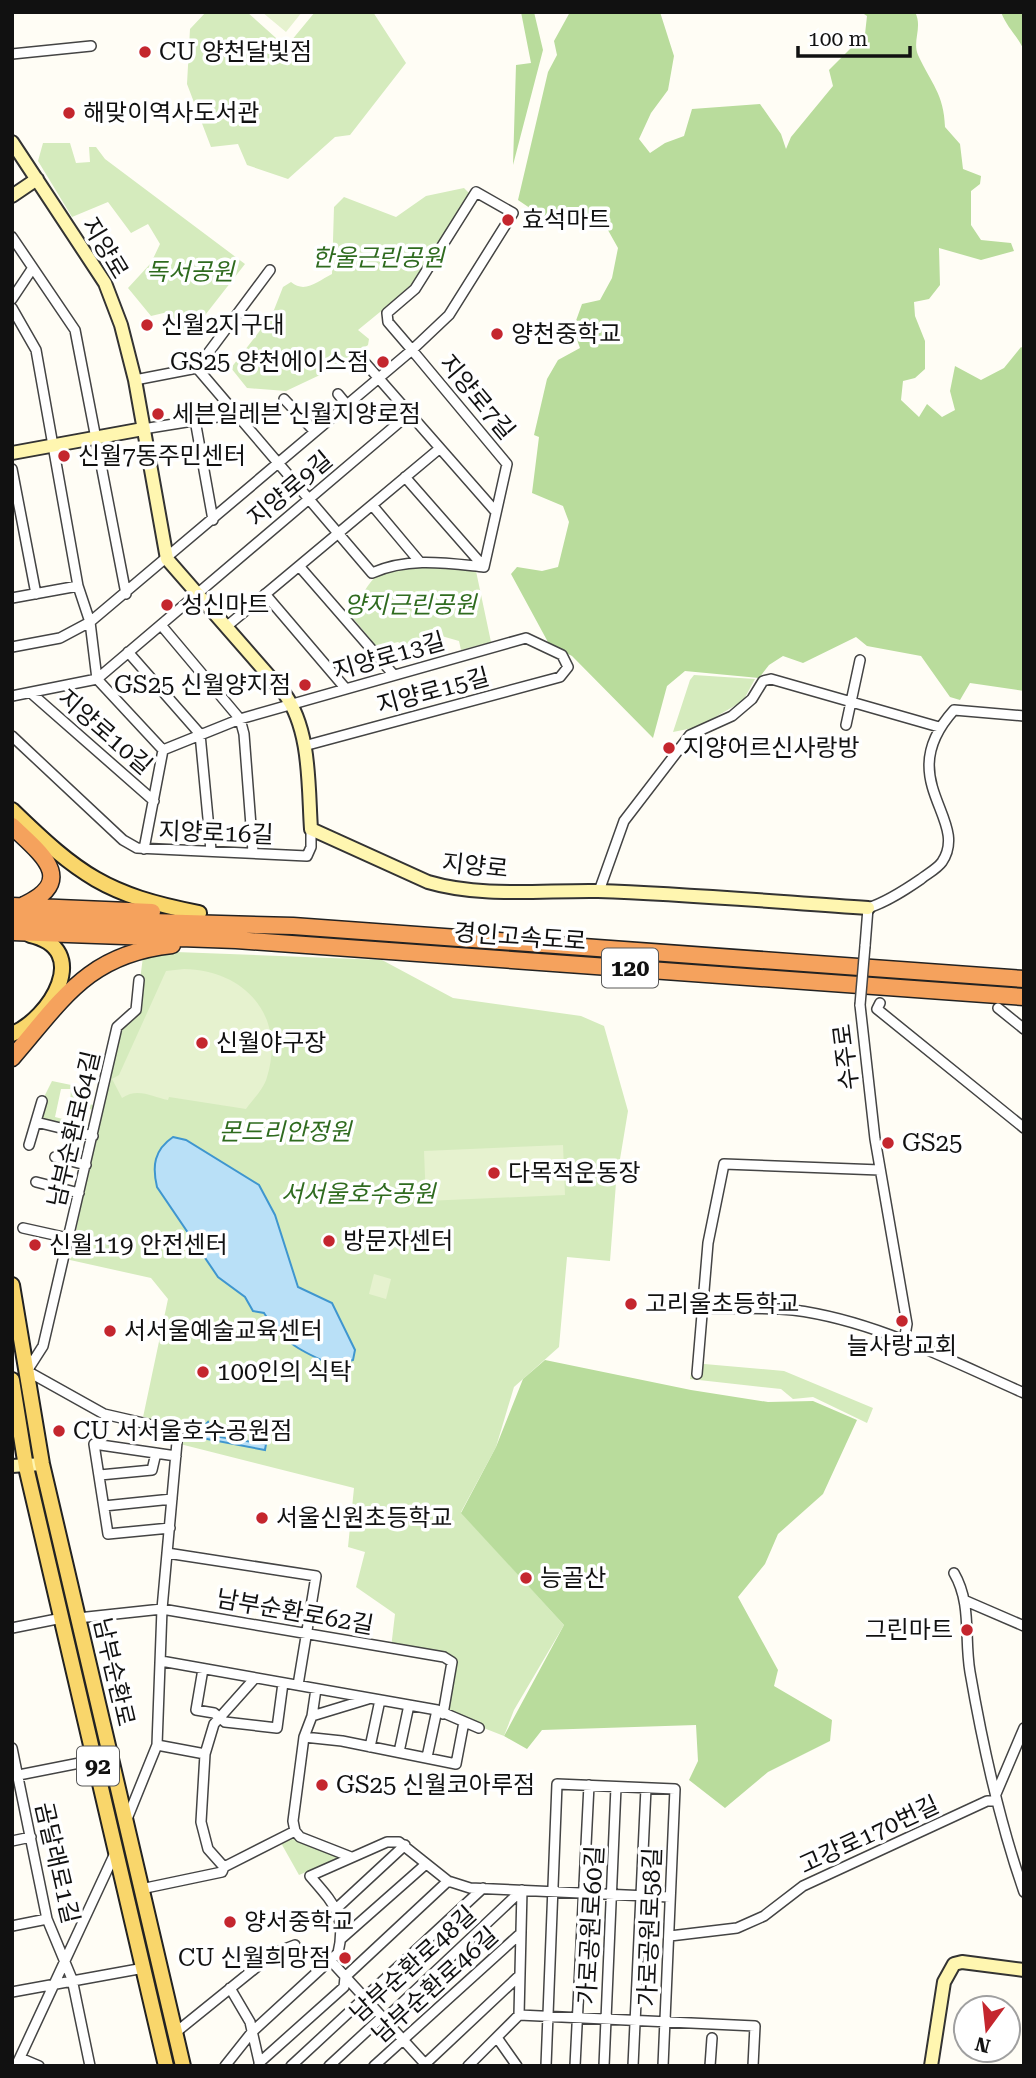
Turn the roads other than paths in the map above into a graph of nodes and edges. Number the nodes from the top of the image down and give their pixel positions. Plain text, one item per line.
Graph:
1 (91, 46) dead end
2 (12, 54) edge
3 (12, 142) edge
4 (37, 179) junction
5 (12, 196) edge
6 (12, 237) edge
7 (32, 268) junction
8 (270, 270) dead end
9 (12, 299) edge
10 (12, 308) edge
11 (412, 350) junction
12 (360, 357) dead end
13 (197, 368) junction
14 (379, 379) junction
15 (135, 380) junction
16 (338, 394) dead end
17 (284, 399) dead end
18 (347, 405) junction
19 (236, 414) junction
20 (409, 414) junction
21 (195, 421) junction
22 (143, 429) junction
23 (315, 432) junction
24 (96, 438) junction
25 (53, 446) junction
26 (439, 449) junction
27 (12, 453) edge
28 (279, 464) junction
29 (12, 469) edge
30 (405, 477) junction
31 (308, 499) junction
32 (372, 505) junction
33 (496, 512) junction
34 (213, 520) junction
35 (338, 533) junction
36 (167, 559) junction
37 (419, 561) junction
38 (299, 566) junction
39 (484, 567) junction
40 (78, 586) junction
41 (197, 593) junction
42 (36, 594) junction
43 (126, 594) junction
44 (265, 594) junction
45 (12, 598) edge
46 (90, 622) junction
47 (161, 625) junction
48 (226, 627) junction
49 (12, 647) edge
50 (128, 652) junction
51 (860, 660) dead end
52 (568, 667) joint
53 (393, 674) junction
54 (97, 679) junction
55 (346, 689) junction
56 (31, 693) junction
57 (12, 696) edge
58 (852, 702) junction
59 (292, 704) junction
60 (1024, 716) edge
61 (240, 719) junction
62 (846, 725) dead end
63 (939, 727) junction
64 (200, 734) junction
65 (12, 736) edge
66 (304, 746) junction
67 (163, 750) junction
68 (154, 801) junction
69 (12, 810) edge
70 (12, 826) edge
71 (311, 829) junction
72 (144, 849) junction
73 (211, 850) junction
74 (253, 852) junction
75 (599, 891) junction
76 (868, 908) junction
77 (15, 910) edge
78 (199, 914) junction
79 (293, 926) junction
80 (16, 929) edge
81 (236, 940) junction
82 (1024, 979) edge
83 (139, 980) dead end
84 (1024, 997) edge
85 (880, 1003) dead end
86 (998, 1009) dead end
87 (1024, 1029) edge
88 (12, 1034) edge
89 (12, 1058) edge
90 (41, 1101) dead end
91 (36, 1122) junction
92 (1024, 1128) edge
93 (93, 1136) junction
94 (29, 1145) dead end
95 (55, 1157) dead end
96 (86, 1165) junction
97 (880, 1170) junction
98 (36, 1182) dead end
99 (79, 1193) junction
100 (23, 1228) dead end
101 (68, 1238) junction
102 (12, 1285) edge
103 (703, 1308) junction
104 (904, 1341) junction
105 (27, 1371) junction
106 (697, 1374) dead end
107 (12, 1379) edge
108 (1024, 1394) edge
109 (33, 1410) junction
110 (156, 1454) junction
111 (176, 1456) junction
112 (42, 1464) junction
113 (19, 1467) edge
114 (100, 1475) junction
115 (172, 1499) junction
116 (104, 1506) junction
117 (170, 1528) junction
118 (167, 1553) junction
119 (954, 1573) dead end
120 (966, 1601) junction
121 (163, 1609) junction
122 (62, 1618) junction
123 (78, 1618) junction
124 (1024, 1626) edge
125 (12, 1628) edge
126 (307, 1634) junction
127 (161, 1661) junction
128 (202, 1668) junction
129 (255, 1678) junction
130 (283, 1683) junction
131 (298, 1685) junction
132 (316, 1689) junction
133 (375, 1699) junction
134 (409, 1705) junction
135 (440, 1712) junction
136 (312, 1716) junction
137 (220, 1717) junction
138 (464, 1722) junction
139 (479, 1728) dead end
140 (1024, 1728) edge
141 (304, 1737) junction
142 (157, 1745) junction
143 (370, 1746) junction
144 (12, 1748) edge
145 (399, 1752) junction
146 (205, 1754) junction
147 (428, 1757) junction
148 (104, 1759) junction
149 (15, 1776) edge
150 (589, 1785) junction
151 (616, 1787) junction
152 (646, 1788) junction
153 (996, 1797) junction
154 (125, 1822) junction
155 (295, 1831) junction
156 (31, 1837) junction
157 (12, 1842) edge
158 (405, 1845) junction
159 (117, 1849) junction
160 (351, 1857) junction
161 (426, 1864) junction
162 (224, 1867) junction
163 (448, 1881) junction
164 (483, 1888) junction
165 (141, 1889) junction
166 (522, 1890) junction
167 (553, 1890) junction
168 (584, 1891) junction
169 (1024, 1892) edge
170 (611, 1893) junction
171 (639, 1895) junction
172 (670, 1897) junction
173 (337, 1908) junction
174 (47, 1919) junction
175 (12, 1926) edge
176 (521, 1933) junction
177 (670, 1936) junction
178 (341, 1939) junction
179 (295, 1945) dead end
180 (331, 1961) junction
181 (65, 1962) junction
182 (144, 1968) junction
183 (1024, 1970) edge
184 (520, 1975) junction
185 (345, 1976) junction
186 (72, 1979) junction
187 (55, 1984) junction
188 (230, 1988) junction
189 (12, 1992) edge
190 (364, 1998) junction
191 (519, 2015) junction
192 (548, 2015) junction
193 (577, 2017) junction
194 (382, 2018) junction
195 (606, 2018) junction
196 (635, 2020) junction
197 (665, 2021) junction
198 (252, 2032) junction
199 (175, 2033) junction
200 (712, 2038) dead end
201 (498, 2039) junction
202 (403, 2040) junction
203 (18, 2062) edge
204 (259, 2064) edge
205 (424, 2065) edge
206 (517, 2065) edge
207 (39, 2066) edge
208 (90, 2066) edge
209 (166, 2066) edge
210 (183, 2066) edge
211 (225, 2066) edge
212 (291, 2066) edge
213 (329, 2066) edge
214 (374, 2066) edge
215 (468, 2066) edge
216 (546, 2066) edge
217 (575, 2066) edge
218 (604, 2066) edge
219 (633, 2066) edge
220 (663, 2066) edge
221 (710, 2066) edge
222 (753, 2066) edge
223 (931, 2066) edge

1 - 2 street
3 - 4 street, 지양로
4 - 5 street
4 - 15 street, 지양로
6 - 7 street
7 - 9 street
7 - 24 street
8 - 13 street
10 - 25 street, 지양로10길
11 - 11 street, 지양로7길
11 - 14 street, 지양로7길
11 - 33 street, 지양로7길
12 - 14 street
13 - 15 street
13 - 19 street
14 - 18 street, 지양로7길
14 - 20 street
15 - 22 street, 지양로
16 - 18 street
17 - 23 street
18 - 23 street, 지양로7길
19 - 21 street
19 - 28 street
20 - 26 street
20 - 31 street, 지양로9길
21 - 22 street
21 - 34 street
22 - 24 street
22 - 36 street, 지양로
23 - 28 street, 지양로7길
24 - 25 street
24 - 43 street
25 - 27 street
25 - 40 street, 지양로10길
26 - 30 street
26 - 33 street
28 - 31 street
28 - 34 street, 지양로7길
29 - 42 street
30 - 32 street
30 - 39 street
31 - 35 street
31 - 41 street, 지양로9길
32 - 35 street
32 - 37 street
33 - 39 street, 지양로7길
34 - 36 street, 지양로7길
35 - 37 street
35 - 38 street
36 - 41 street
36 - 43 street, 지양로7길
37 - 39 street
38 - 44 street
38 - 53 street
40 - 42 street
40 - 46 street, 지양로10길
41 - 47 street, 지양로10길
41 - 48 street
42 - 45 street
43 - 46 street, 지양로7길
44 - 48 street
44 - 55 street
46 - 49 street, 지양로7길
46 - 54 street, 지양로10길
47 - 50 street, 지양로10길
47 - 61 street
48 - 59 street
50 - 54 street, 지양로10길
50 - 64 street
51 - 58 street
52 - 53 street, 지양로13길
52 - 66 street, 지양로15길
53 - 55 street, 지양로13길
54 - 56 street, 지양로10길
54 - 67 street, 지양로10길
55 - 59 street, 지양로13길
56 - 57 street, 지양로10길
56 - 68 street, 지양로10길
58 - 62 street
58 - 63 street
58 - 75 street
59 - 61 street, 지양로13길
59 - 66 street
60 - 63 street
61 - 64 street, 지양로13길
61 - 74 street
63 - 76 street
64 - 67 street, 지양로13길
64 - 73 street
65 - 72 street, 지양로16길
66 - 71 street
67 - 68 street
68 - 72 street
69 - 78 main road
70 - 77 highway
71 - 74 street, 지양로16길
71 - 75 street, 지양로
72 - 73 street, 지양로16길
73 - 74 street, 지양로16길
75 - 76 street, 지양로
76 - 97 street, 수주로, bridge
77 - 78 highway
77 - 79 highway, 경인고속도로
78 - 79 highway
79 - 82 highway, 경인고속도로 / 120
80 - 81 highway, 경인고속도로
80 - 88 main road
81 - 84 highway, 경인고속도로 / 120
81 - 89 highway
83 - 93 street, 남부순환로64길
85 - 92 street
86 - 87 street
90 - 91 street
91 - 93 street
91 - 94 street
93 - 96 street, 남부순환로64길
95 - 96 street
96 - 99 street, 남부순환로64길
97 - 103 street
97 - 104 street, 수주로
98 - 99 street
99 - 101 street, 남부순환로64길
100 - 101 street
101 - 105 street, 남부순환로64길
102 - 105 main road, 남부순환로 / 92
103 - 104 street
103 - 106 street
104 - 108 street
105 - 109 main road, 남부순환로 / 92
105 - 111 street
107 - 109 main road
107 - 113 main road, 남부순환로 / 92
109 - 112 main road, 남부순환로 / 92
110 - 111 street
110 - 114 street
110 - 114 street
111 - 115 street
112 - 113 street
112 - 123 main road, 남부순환로 / 92
113 - 122 main road, 남부순환로 / 92
114 - 116 street
115 - 116 street
115 - 117 street
116 - 117 street
117 - 118 street
118 - 121 street
118 - 126 street
119 - 120 street
120 - 124 street
120 - 153 street
121 - 123 street, 남부순환로62길
121 - 126 street, 남부순환로62길
121 - 127 street
122 - 125 street
122 - 148 main road, 남부순환로 / 92
123 - 148 main road, 남부순환로 / 92
126 - 131 street
126 - 135 street, 남부순환로62길
127 - 128 street
127 - 142 street
128 - 129 street
128 - 137 street
129 - 130 street
129 - 137 street
130 - 131 street
130 - 137 street
131 - 132 street
132 - 133 street
132 - 136 street
133 - 134 street
133 - 136 street
133 - 143 street
134 - 135 street
134 - 145 street
135 - 138 street
135 - 147 street
136 - 141 street
137 - 146 street
138 - 139 street
138 - 147 street
140 - 153 street
141 - 143 street
141 - 155 street
142 - 146 street
142 - 154 street
143 - 145 street
144 - 149 street, 곰달래로1길
145 - 147 street
146 - 162 street
148 - 149 street
148 - 154 main road, 남부순환로 / 92
148 - 159 main road, 남부순환로 / 92
149 - 156 street, 곰달래로1길
150 - 151 street
150 - 167 street
150 - 168 street
151 - 152 street
151 - 170 street, 가로공원로60길
152 - 171 street
152 - 172 street, 가로공원로58길
153 - 169 street
153 - 177 street, 고강로170번길
154 - 165 main road, 남부순환로 / 92
155 - 160 street
155 - 162 street
156 - 157 street
156 - 174 street, 곰달래로1길
158 - 160 street
158 - 161 street
158 - 173 street
159 - 181 street
159 - 182 main road, 남부순환로 / 92
160 - 173 street
161 - 163 street
161 - 178 street
162 - 165 street
163 - 164 street
163 - 185 street
164 - 166 street
164 - 190 street
165 - 199 main road, 남부순환로 / 92
166 - 167 street
166 - 176 street
166 - 194 street, 남부순환로48길
167 - 168 street
167 - 192 street
168 - 170 street
168 - 193 street
170 - 171 street
170 - 195 street, 가로공원로60길
171 - 172 street
171 - 196 street
172 - 177 street, 가로공원로58길
173 - 178 street
174 - 175 street
174 - 181 street, 곰달래로1길
176 - 184 street
176 - 202 street, 남부순환로46길
177 - 197 street, 가로공원로58길
178 - 180 street
179 - 188 street
180 - 185 street
180 - 198 street
181 - 186 street, 곰달래로1길
181 - 187 street
182 - 186 street
182 - 209 main road, 남부순환로 / 92
183 - 223 street
184 - 191 street
184 - 205 street
185 - 190 street
185 - 204 street
186 - 187 street
186 - 208 street, 곰달래로1길
187 - 189 street
187 - 203 street
188 - 198 street
188 - 199 street
190 - 194 street
190 - 212 street
191 - 192 street
191 - 201 street
192 - 193 street
192 - 216 street
193 - 195 street
193 - 217 street
194 - 202 street
194 - 213 street, 남부순환로48길
195 - 196 street
195 - 218 street, 가로공원로60길
196 - 197 street
196 - 219 street
197 - 220 street, 가로공원로58길
197 - 222 street
198 - 204 street
198 - 211 street
199 - 210 main road, 남부순환로 / 92
200 - 221 street
201 - 206 street
201 - 215 street
202 - 205 street
202 - 214 street, 남부순환로46길
203 - 207 street

